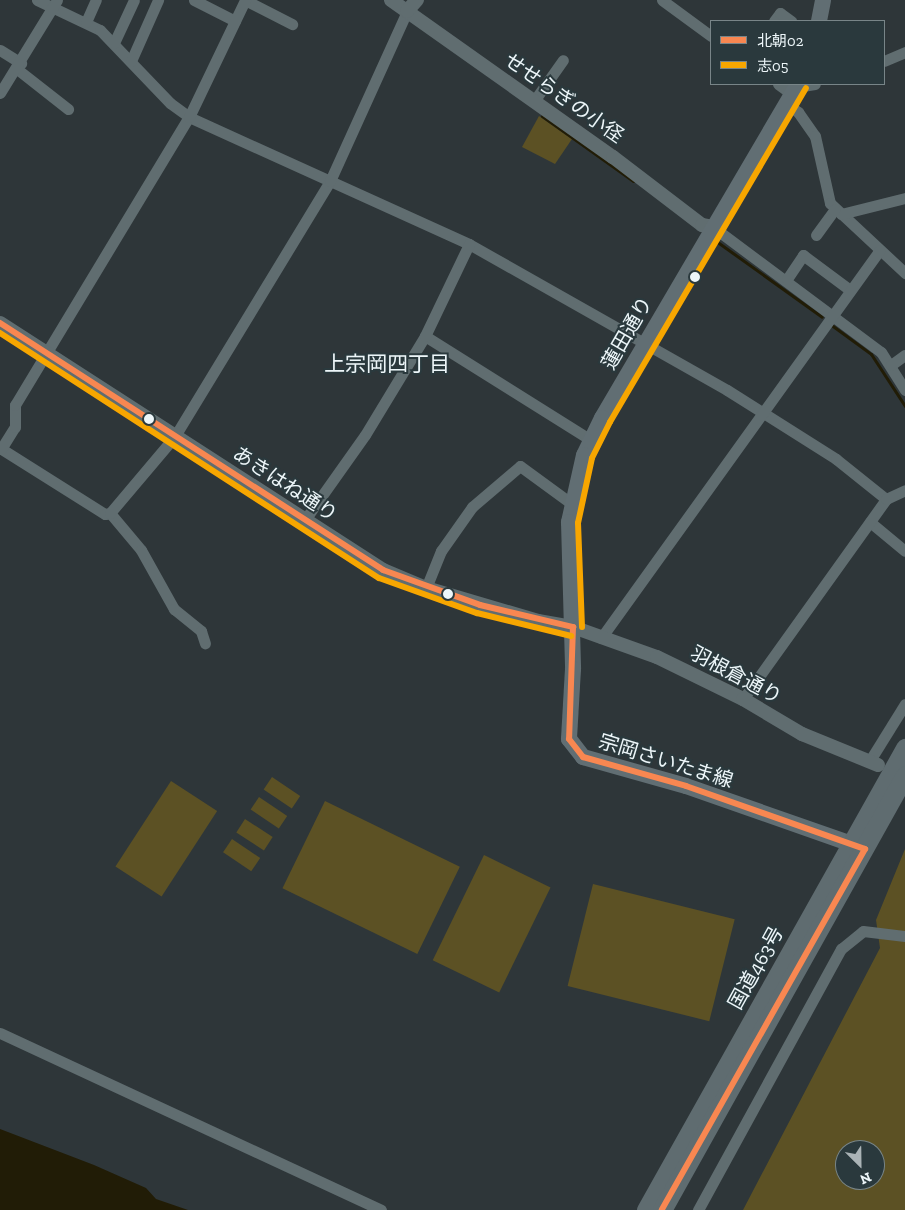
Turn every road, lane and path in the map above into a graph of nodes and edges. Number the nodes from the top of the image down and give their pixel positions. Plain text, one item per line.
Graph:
1 (38, 0) edge
2 (96, 0) edge
3 (134, 0) edge
4 (158, 0) edge
5 (194, 0) edge
6 (245, 0) edge
7 (391, 0) edge
8 (416, 0) edge
9 (662, 0) edge
10 (823, 0) edge
11 (56, 4) edge
12 (407, 11) junction
13 (775, 20) edge
14 (790, 20) edge
15 (819, 20) edge
16 (235, 21) junction
17 (86, 22) junction
18 (292, 24) dead end
19 (710, 35) edge
20 (114, 43) junction
21 (0, 50) edge
22 (905, 52) edge
23 (564, 60) dead end
24 (131, 61) junction
25 (885, 61) edge
26 (19, 66) junction
27 (780, 85) edge
28 (812, 85) edge
29 (793, 92) edge
30 (0, 93) edge
31 (534, 101) junction
32 (68, 109) dead end
33 (189, 118) junction
34 (330, 181) junction
35 (905, 198) edge
36 (838, 211) junction
37 (713, 227) junction
38 (816, 235) dead end
39 (470, 244) junction
40 (878, 251) junction
41 (905, 273) edge
42 (787, 279) junction
43 (850, 290) junction
44 (832, 314) junction
45 (0, 323) edge
46 (425, 336) junction
47 (644, 345) junction
48 (45, 352) junction
49 (905, 355) edge
50 (891, 365) junction
51 (905, 390) edge
52 (761, 412) junction
53 (174, 436) junction
54 (591, 440) junction
55 (1, 449) edge
56 (905, 490) edge
57 (886, 499) junction
58 (572, 504) junction
59 (110, 513) junction
60 (304, 521) junction
61 (870, 522) junction
62 (905, 551) edge
63 (426, 588) junction
64 (573, 627) junction
65 (601, 638) junction
66 (205, 643) dead end
67 (743, 699) junction
68 (905, 704) edge
69 (905, 748) edge
70 (874, 764) joint
71 (905, 775) edge
72 (858, 845) junction
73 (905, 936) edge
74 (0, 1033) edge
75 (679, 1165) junction
76 (381, 1210) edge
77 (646, 1210) edge
78 (662, 1210) edge
79 (698, 1210) edge

1 - 11 street
2 - 17 street
3 - 20 street
4 - 24 street
5 - 16 street
6 - 16 street
6 - 18 street
7 - 12 street, せせらぎの小径
8 - 12 street
9 - 19 street
10 - 15 main road
11 - 17 street
11 - 26 street
12 - 31 street, せせらぎの小径
12 - 34 street
13 - 14 street
16 - 33 street
17 - 20 street
20 - 24 street
21 - 26 street
22 - 25 street
23 - 31 street
24 - 33 street
26 - 30 street
26 - 32 street
27 - 29 street
28 - 29 street
29 - 36 street
29 - 37 main road, 蓮田通り
31 - 37 street, せせらぎの小径
33 - 34 street
33 - 48 street
34 - 39 street
34 - 53 street
35 - 36 street
36 - 38 street
36 - 40 street
37 - 42 street
37 - 47 main road, 蓮田通り
39 - 46 street
39 - 47 street
40 - 41 street
40 - 43 street
42 - 43 street
42 - 44 street
43 - 44 street
44 - 50 street
44 - 52 street
45 - 48 street, あきはね通り
46 - 54 street
46 - 60 street
47 - 52 street
47 - 54 main road, 蓮田通り
48 - 53 street, あきはね通り
48 - 55 street
49 - 50 street
50 - 51 street
52 - 57 street
52 - 65 street
53 - 59 street
53 - 60 street, あきはね通り
54 - 58 main road, 蓮田通り
55 - 59 street
56 - 57 street
57 - 61 street
58 - 63 street
58 - 64 main road, 蓮田通り
59 - 66 street
60 - 63 street, あきはね通り
61 - 62 street
61 - 67 street
63 - 64 street, あきはね通り
64 - 65 street, 羽根倉通り
64 - 72 main road, 宗岡さいたま線
65 - 67 street, 羽根倉通り
67 - 70 street, 羽根倉通り
68 - 70 street
69 - 72 highway, 国道463号
71 - 72 highway, 国道463号
72 - 75 highway, 国道463号
73 - 79 street
74 - 76 street
75 - 77 highway, 国道463号
75 - 78 highway, 国道463号

